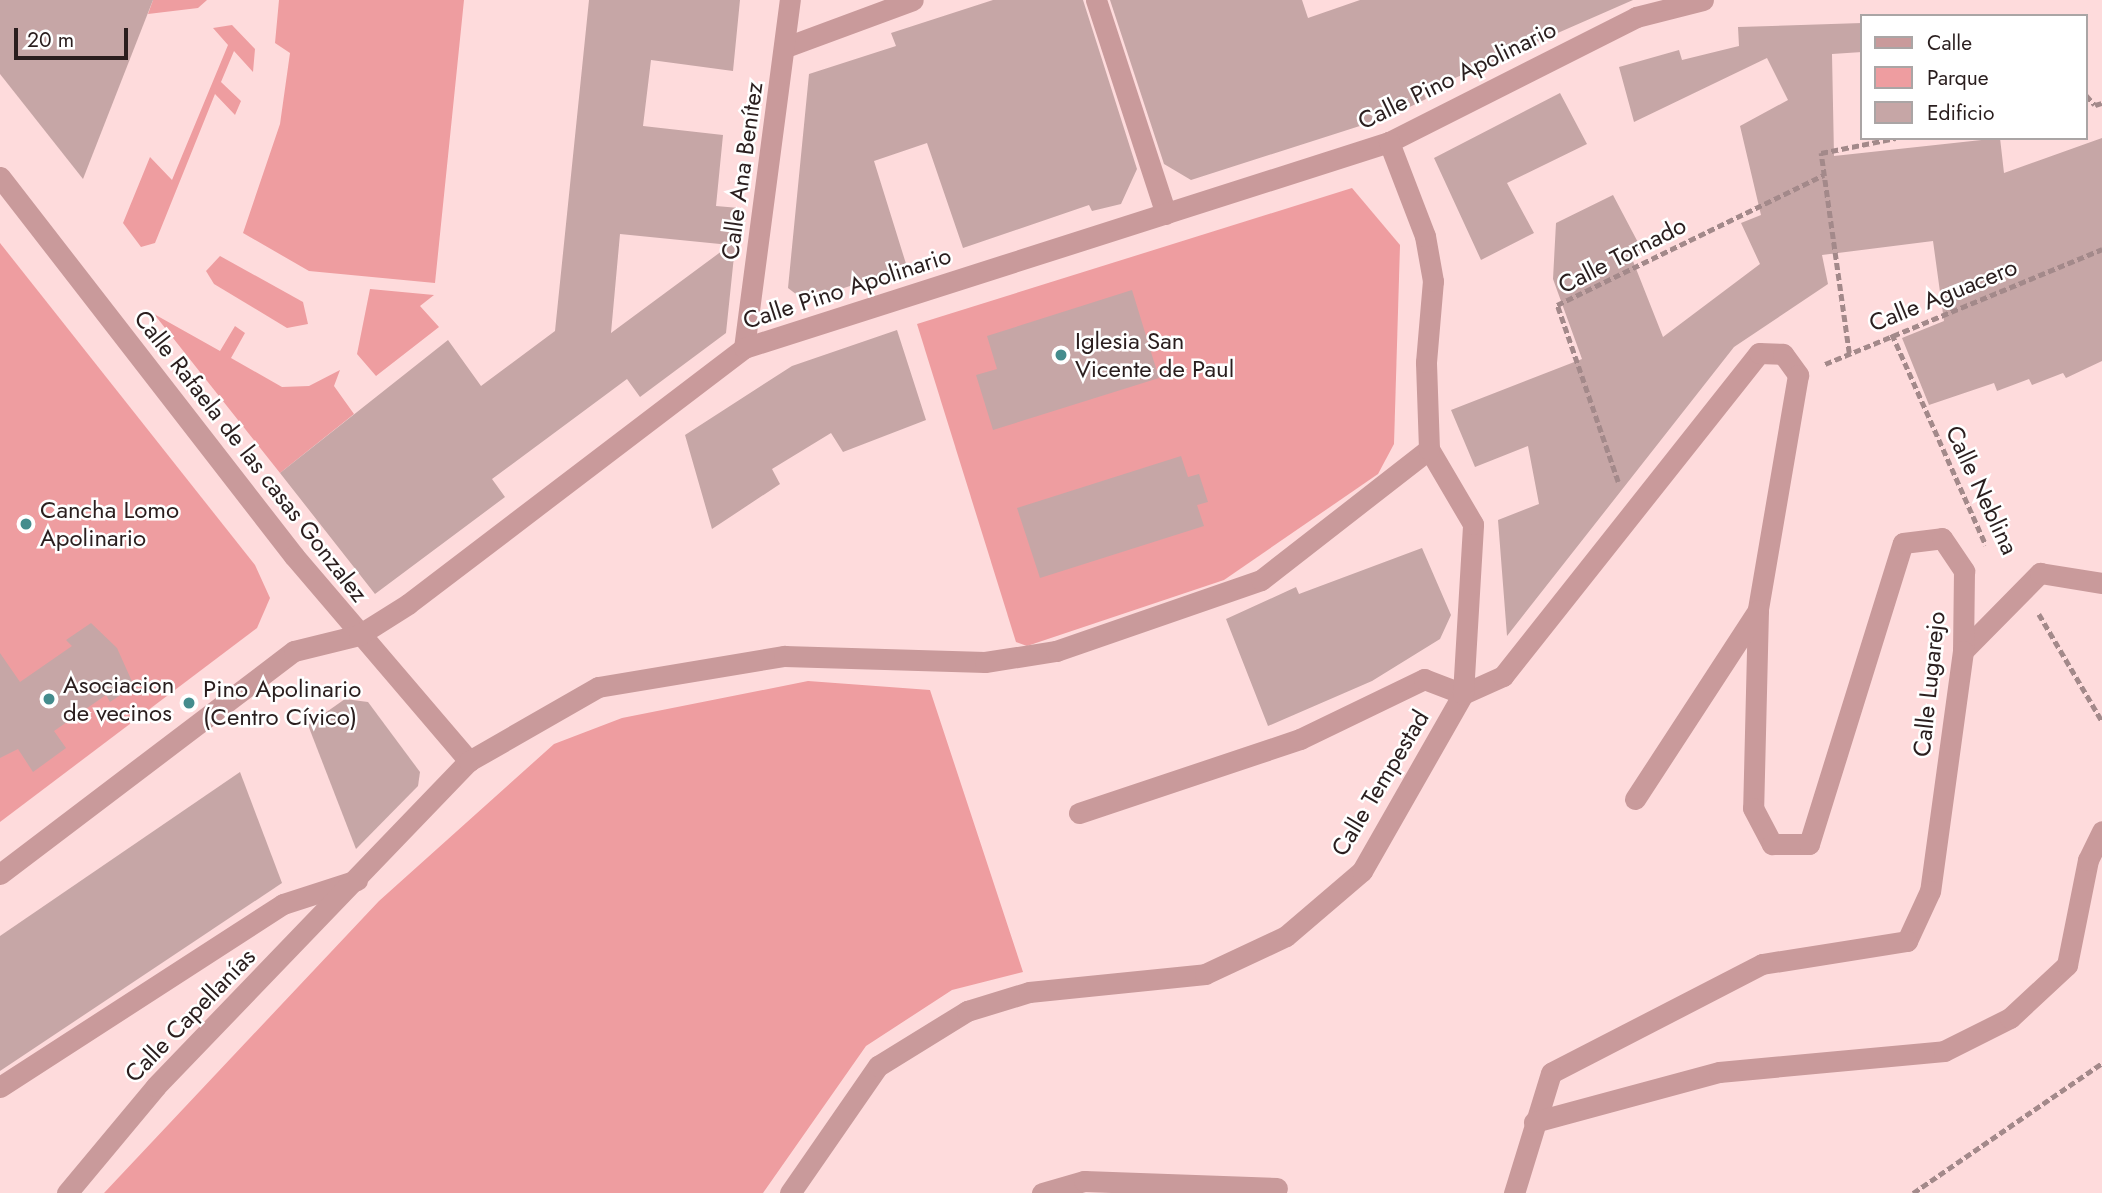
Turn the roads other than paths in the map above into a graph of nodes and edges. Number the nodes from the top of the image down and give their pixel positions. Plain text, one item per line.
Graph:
1 (790, 0) edge
2 (913, 0) edge
3 (1096, 0) edge
4 (1703, 0) edge
5 (786, 47) junction
6 (1389, 142) junction
7 (0, 177) edge
8 (1166, 214) junction
9 (744, 348) junction
10 (1429, 449) junction
11 (2102, 583) edge
12 (1758, 610) junction
13 (359, 635) junction
14 (1964, 651) junction
15 (1463, 694) junction
16 (469, 761) junction
17 (1635, 799) dead end
18 (1079, 813) dead end
19 (2102, 831) edge
20 (0, 874) edge
21 (357, 880) junction
22 (0, 1087) edge
23 (1534, 1122) junction
24 (1276, 1188) dead end
25 (67, 1193) edge
26 (789, 1193) edge
27 (1042, 1193) edge
28 (1514, 1193) edge

1 - 5 street, Calle Ana Benítez
2 - 5 street
3 - 8 street
4 - 6 street, Calle Pino Apolinario
5 - 9 street, Calle Ana Benítez
6 - 8 street, Calle Pino Apolinario
6 - 10 street, Calle Tempestad
7 - 13 street, Calle Rafaela de las casas Gonzalez
8 - 9 street, Calle Pino Apolinario
9 - 13 street, Calle Pino Apolinario
10 - 15 street, Calle Tempestad
10 - 16 street, Calle Capellanías
11 - 14 street
12 - 14 street, Calle Lugarejo
12 - 15 street, Calle Lugarejo
12 - 17 street
13 - 16 street, Calle Rafaela de las casas Gonzalez
13 - 20 street, Calle Pino Apolinario
14 - 23 street, Calle Lugarejo
15 - 18 street
15 - 26 street, Calle Tempestad
16 - 21 street, Calle Capellanías
19 - 23 street
21 - 22 street, Calle Capellanías
21 - 25 street, Calle Capellanías
23 - 28 street
24 - 27 street

